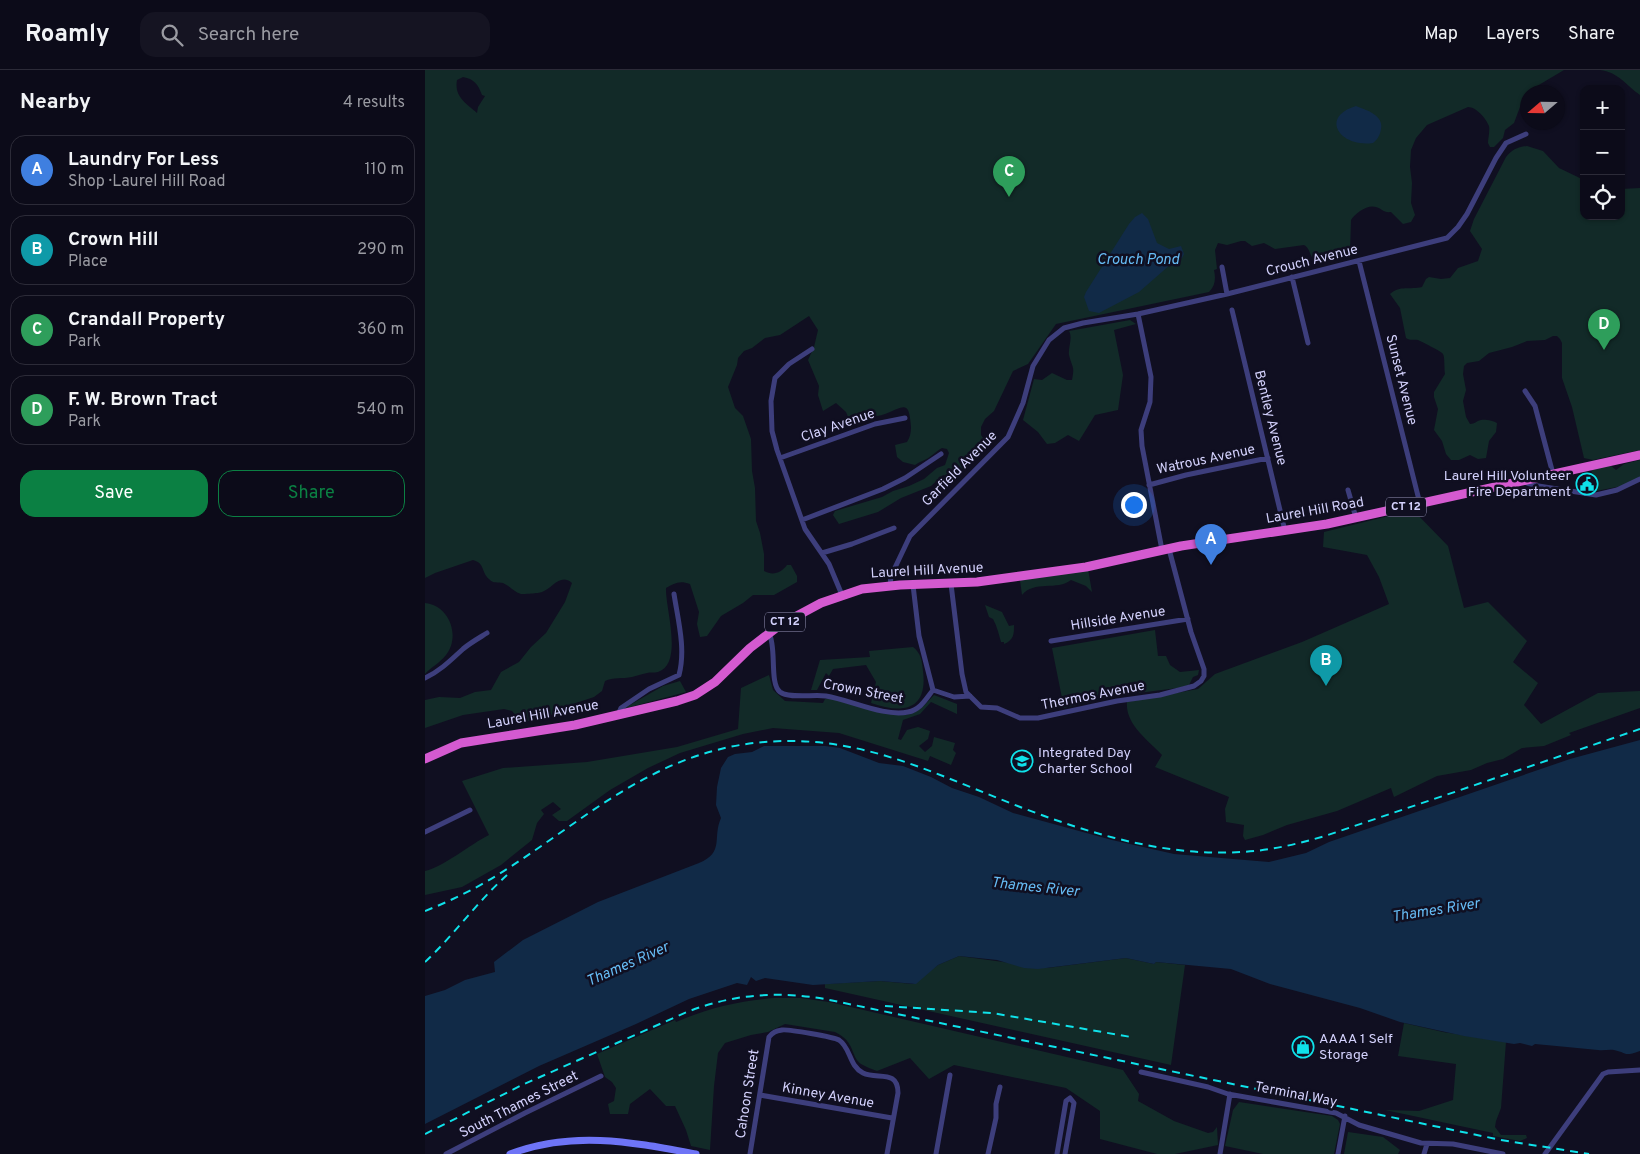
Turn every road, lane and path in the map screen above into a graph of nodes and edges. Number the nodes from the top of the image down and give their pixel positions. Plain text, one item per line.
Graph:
1 (1525, 134) dead end
2 (1359, 261) junction
3 (1222, 267) dead end
4 (1292, 277) junction
5 (1227, 294) junction
6 (1232, 310) dead end
7 (1138, 314) junction
8 (1052, 336) joint
9 (1308, 344) dead end
10 (812, 349) dead end
11 (1525, 391) dead end
12 (905, 418) dead end
13 (941, 454) dead end
14 (1640, 455) edge
15 (780, 458) junction
16 (1268, 458) junction
17 (1553, 474) junction
18 (1640, 480) edge
19 (1522, 481) junction
20 (1149, 485) junction
21 (1349, 490) dead end
22 (1420, 504) junction
23 (1356, 518) junction
24 (802, 520) junction
25 (893, 528) dead end
26 (1285, 531) junction
27 (1166, 550) junction
28 (822, 553) junction
29 (951, 584) junction
30 (913, 585) junction
31 (890, 586) junction
32 (674, 594) dead end
33 (842, 595) junction
34 (1188, 619) junction
35 (487, 633) dead end
36 (769, 633) junction
37 (1051, 641) dead end
38 (425, 678) edge
39 (933, 690) junction
40 (970, 696) junction
41 (617, 715) junction
42 (425, 759) edge
43 (470, 810) dead end
44 (425, 832) edge
45 (1640, 1070) edge
46 (1141, 1072) dead end
47 (950, 1075) dead end
48 (601, 1076) dead end
49 (1000, 1087) dead end
50 (1230, 1094) junction
51 (760, 1095) junction
52 (1345, 1116) junction
53 (893, 1118) junction
54 (1427, 1144) junction
55 (446, 1154) edge
56 (510, 1154) edge
57 (696, 1154) edge
58 (750, 1154) edge
59 (887, 1154) edge
60 (936, 1154) edge
61 (988, 1154) edge
62 (1057, 1154) edge
63 (1065, 1154) edge
64 (1220, 1154) edge
65 (1338, 1154) edge
66 (1424, 1154) edge
67 (1503, 1154) edge
68 (1545, 1154) edge

1 - 2 street, Crouch Avenue
2 - 4 street, Crouch Avenue
2 - 22 street, Sunset Avenue
3 - 5 street
4 - 5 street, Crouch Avenue
4 - 9 street
5 - 7 street, Crouch Avenue
6 - 16 street, Bentley Avenue
7 - 8 street, Crouch Avenue
7 - 20 street, Thermos Avenue
8 - 31 street, Garfield Avenue
10 - 15 street
11 - 17 street
12 - 15 street, Clay Avenue
13 - 24 street
14 - 17 highway, Laurel Hill Road / CT 12
15 - 24 street
16 - 20 street, Watrous Avenue
16 - 26 street, Bentley Avenue
17 - 19 highway, Laurel Hill Road / CT 12
18 - 19 street
19 - 22 highway, Laurel Hill Road / CT 12
20 - 27 street, Thermos Avenue
21 - 23 street
22 - 23 highway, Laurel Hill Road / CT 12
23 - 26 highway, Laurel Hill Road / CT 12
24 - 28 street
25 - 28 street
26 - 27 highway, Laurel Hill Road / CT 12
27 - 29 highway, Laurel Hill Avenue / CT 12
27 - 34 street, Thermos Avenue
28 - 33 street
29 - 30 highway, Laurel Hill Avenue / CT 12
29 - 40 street
30 - 31 highway, Laurel Hill Avenue / CT 12
30 - 39 street
31 - 33 highway, Laurel Hill Avenue / CT 12
32 - 41 street
33 - 36 highway, Laurel Hill Avenue / CT 12
34 - 37 street, Hillside Avenue
34 - 40 street, Thermos Avenue
35 - 38 street
36 - 39 street, Crown Street
36 - 41 highway, Laurel Hill Avenue / CT 12
39 - 40 street
41 - 42 highway, Laurel Hill Avenue / CT 12
43 - 44 street
45 - 68 street
46 - 50 street, Terminal Way
47 - 60 street
48 - 55 street, South Thames Street
49 - 61 street
50 - 52 street, Terminal Way
50 - 64 street
51 - 53 street, Kinney Avenue
51 - 53 street, Cahoon Street
51 - 58 street, Cahoon Street
52 - 54 street, Terminal Way
52 - 65 street
53 - 59 street
54 - 66 street
54 - 67 street, Terminal Way
56 - 57 main road
62 - 63 street

